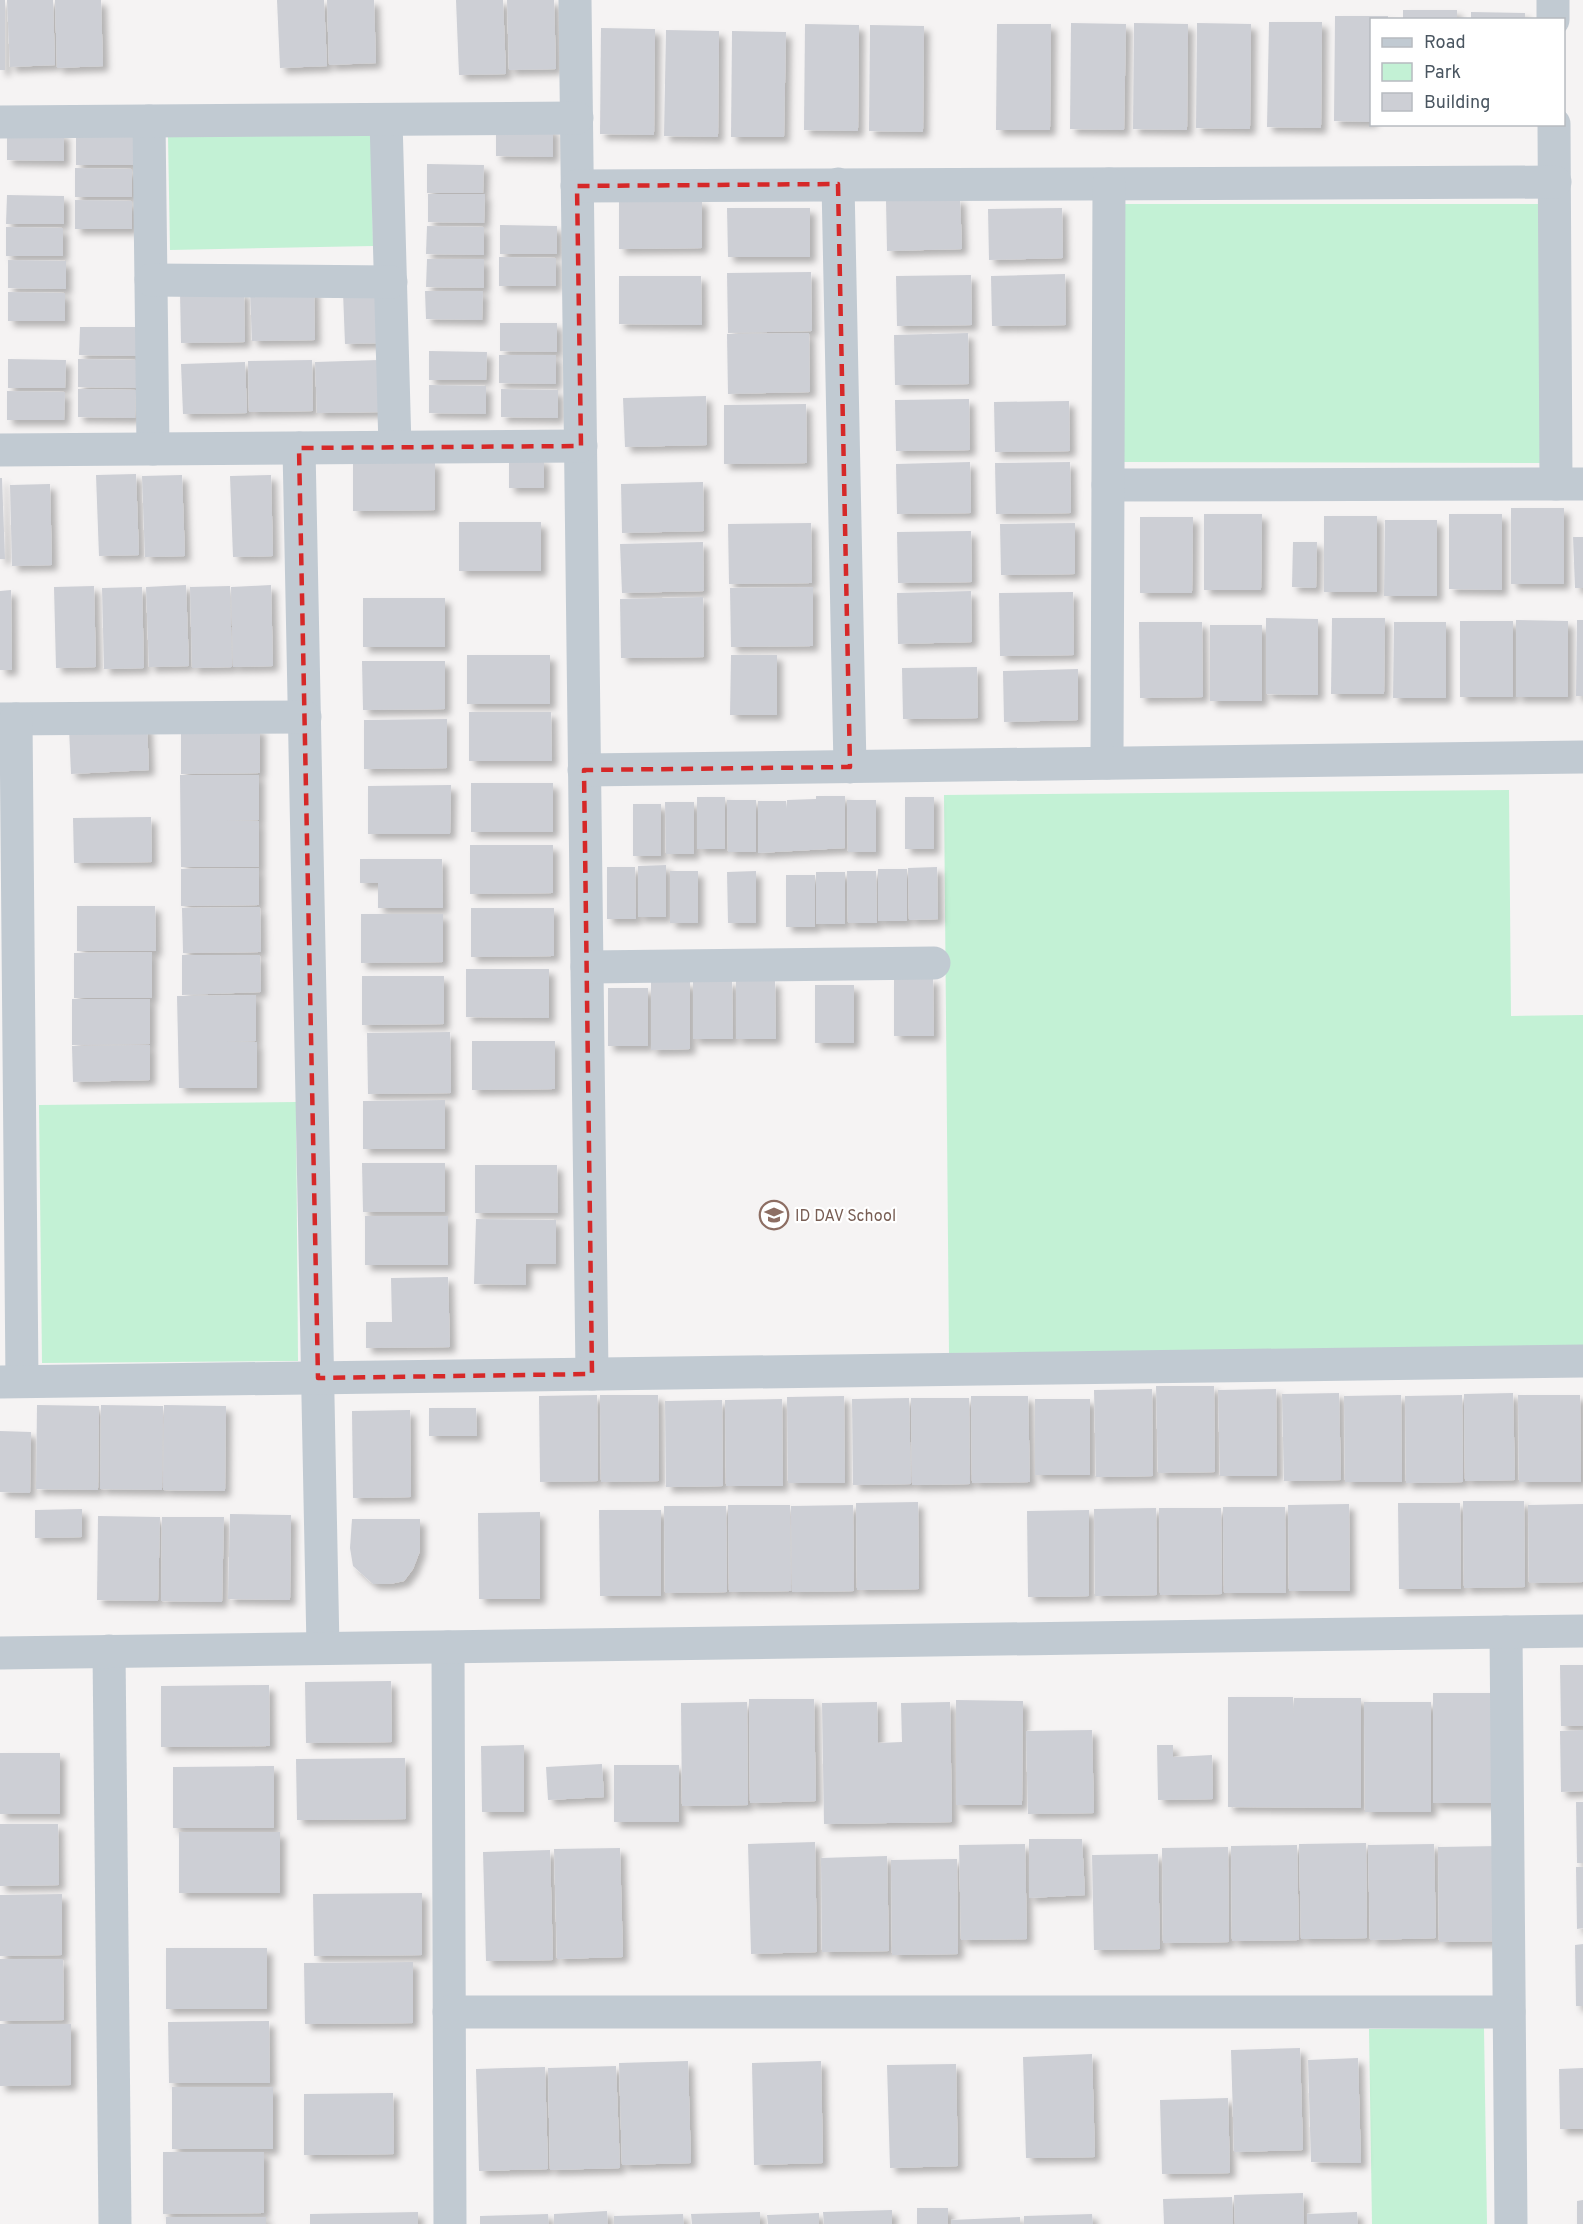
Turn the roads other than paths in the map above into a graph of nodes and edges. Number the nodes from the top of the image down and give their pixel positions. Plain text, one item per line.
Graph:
1 (575, 0) edge
2 (1553, 0) edge
3 (1553, 18) edge
4 (577, 118) junction
5 (386, 120) junction
6 (149, 121) junction
7 (0, 122) edge
8 (1554, 126) edge
9 (1555, 182) junction
10 (1110, 183) junction
11 (838, 184) junction
12 (577, 186) junction
13 (151, 279) junction
14 (391, 282) junction
15 (580, 446) junction
16 (395, 447) junction
17 (299, 448) junction
18 (153, 449) junction
19 (0, 450) edge
20 (1569, 484) edge
21 (1108, 485) junction
22 (305, 717) junction
23 (8, 719) edge
24 (1583, 757) edge
25 (1107, 763) junction
26 (850, 766) junction
27 (584, 770) junction
28 (934, 963) dead end
29 (587, 967) junction
30 (1583, 1361) edge
31 (592, 1374) junction
32 (318, 1378) junction
33 (11, 1382) edge
34 (1583, 1631) edge
35 (1506, 1632) junction
36 (448, 1647) junction
37 (323, 1648) junction
38 (109, 1652) junction
39 (0, 1653) edge
40 (449, 2012) junction
41 (1509, 2012) junction
42 (115, 2224) edge
43 (450, 2224) edge
44 (1511, 2224) edge

1 - 4 street
2 - 3 street
4 - 5 street
4 - 12 street
5 - 6 street
5 - 14 street
6 - 7 street
6 - 13 street
8 - 9 street
9 - 10 street
9 - 20 street
10 - 11 street
10 - 21 street
11 - 12 street
11 - 26 street
12 - 15 street
13 - 14 street
13 - 18 street
14 - 16 street
15 - 16 street
15 - 27 street
16 - 17 street
17 - 18 street
17 - 22 street
18 - 19 street
20 - 21 street
21 - 25 street
22 - 23 street
22 - 32 street
23 - 33 street
24 - 25 street
25 - 26 street
26 - 27 street
27 - 29 street
28 - 29 street
29 - 31 street
30 - 31 street
31 - 32 street
32 - 33 street
32 - 37 street
34 - 35 street
35 - 36 street
35 - 41 street
36 - 37 street
36 - 40 street
37 - 38 street
38 - 39 street
38 - 42 street
40 - 41 street
40 - 43 street
41 - 44 street

